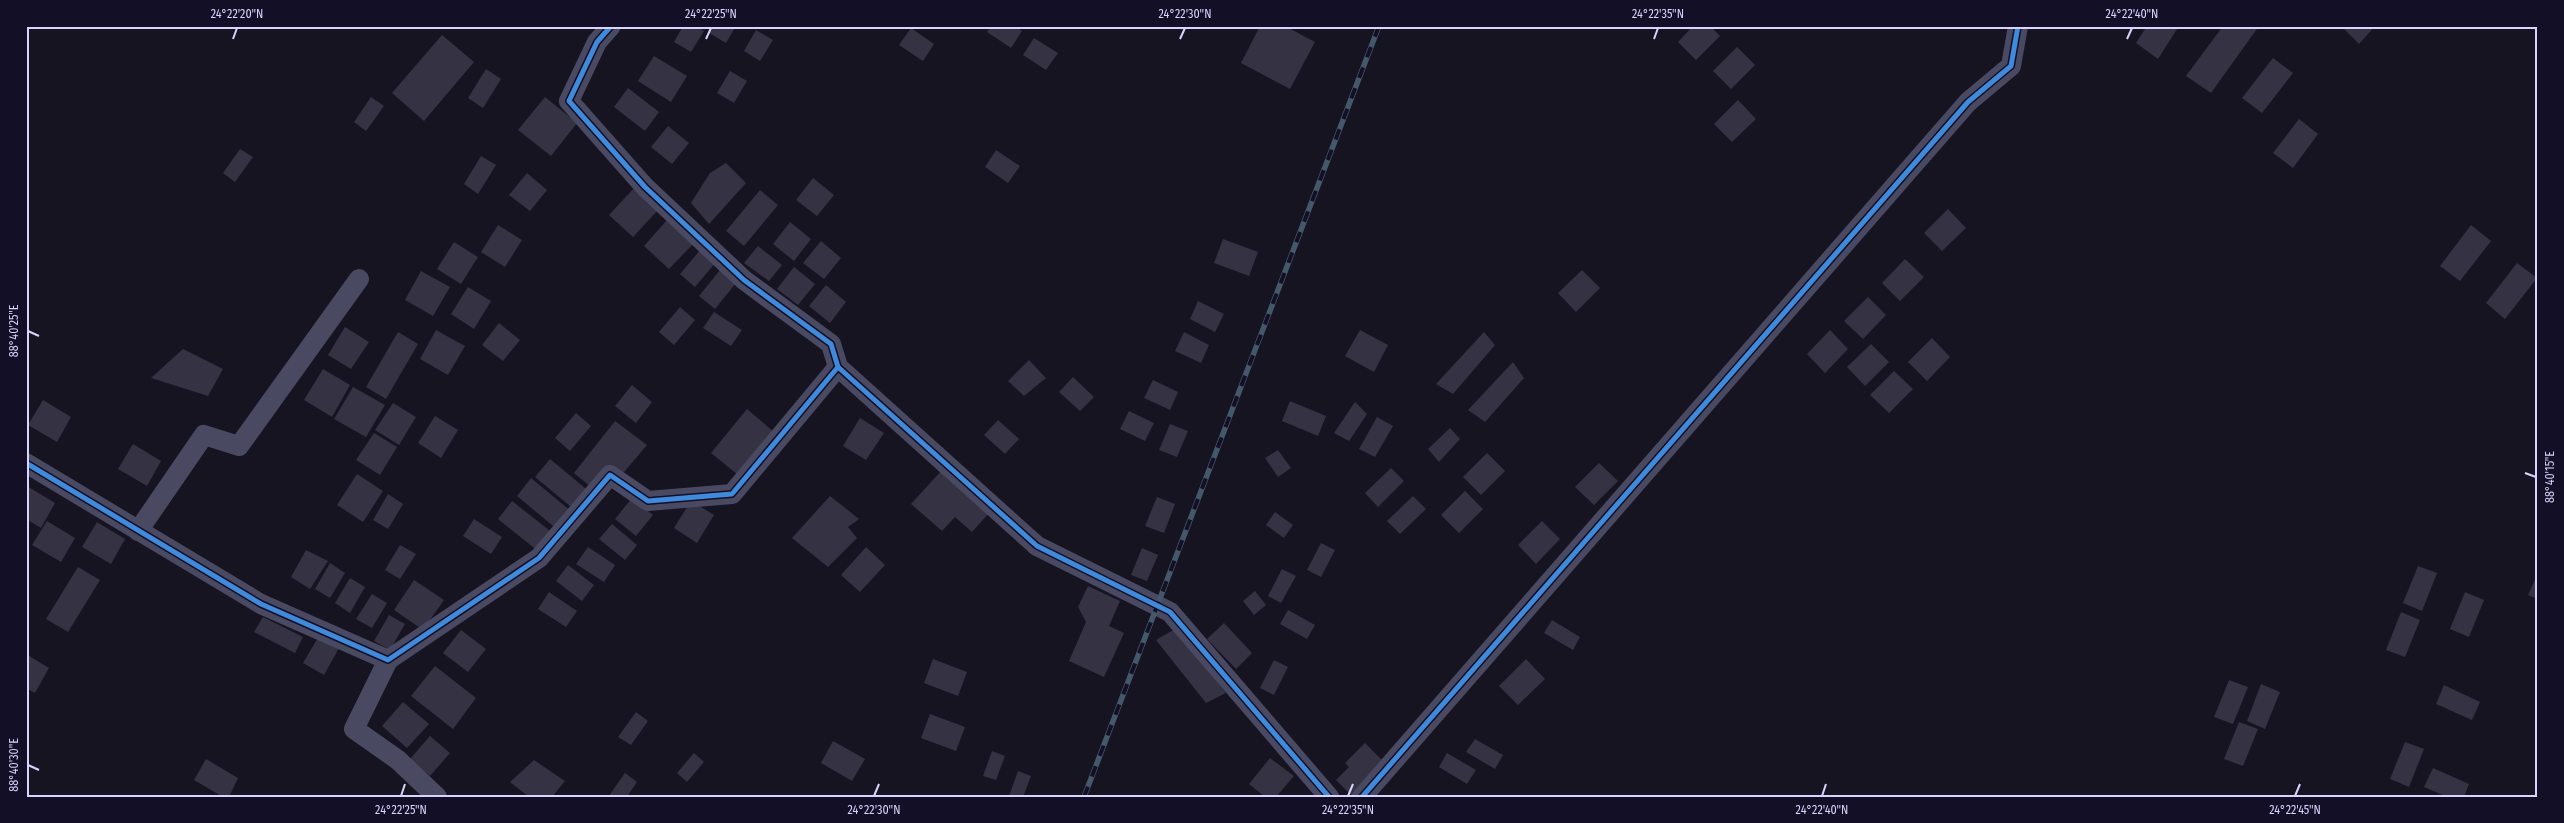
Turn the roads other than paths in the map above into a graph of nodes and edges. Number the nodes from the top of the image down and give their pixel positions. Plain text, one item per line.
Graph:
1 (611, 26) edge
2 (2018, 26) edge
3 (359, 279) dead end
4 (838, 367) junction
5 (26, 463) edge
6 (138, 530) junction
7 (388, 660) junction
8 (437, 797) edge
9 (1329, 797) edge
10 (1362, 797) edge

1 - 4 street
2 - 10 street
3 - 6 street
4 - 7 street
4 - 9 street
5 - 6 street
6 - 7 street
7 - 8 street

